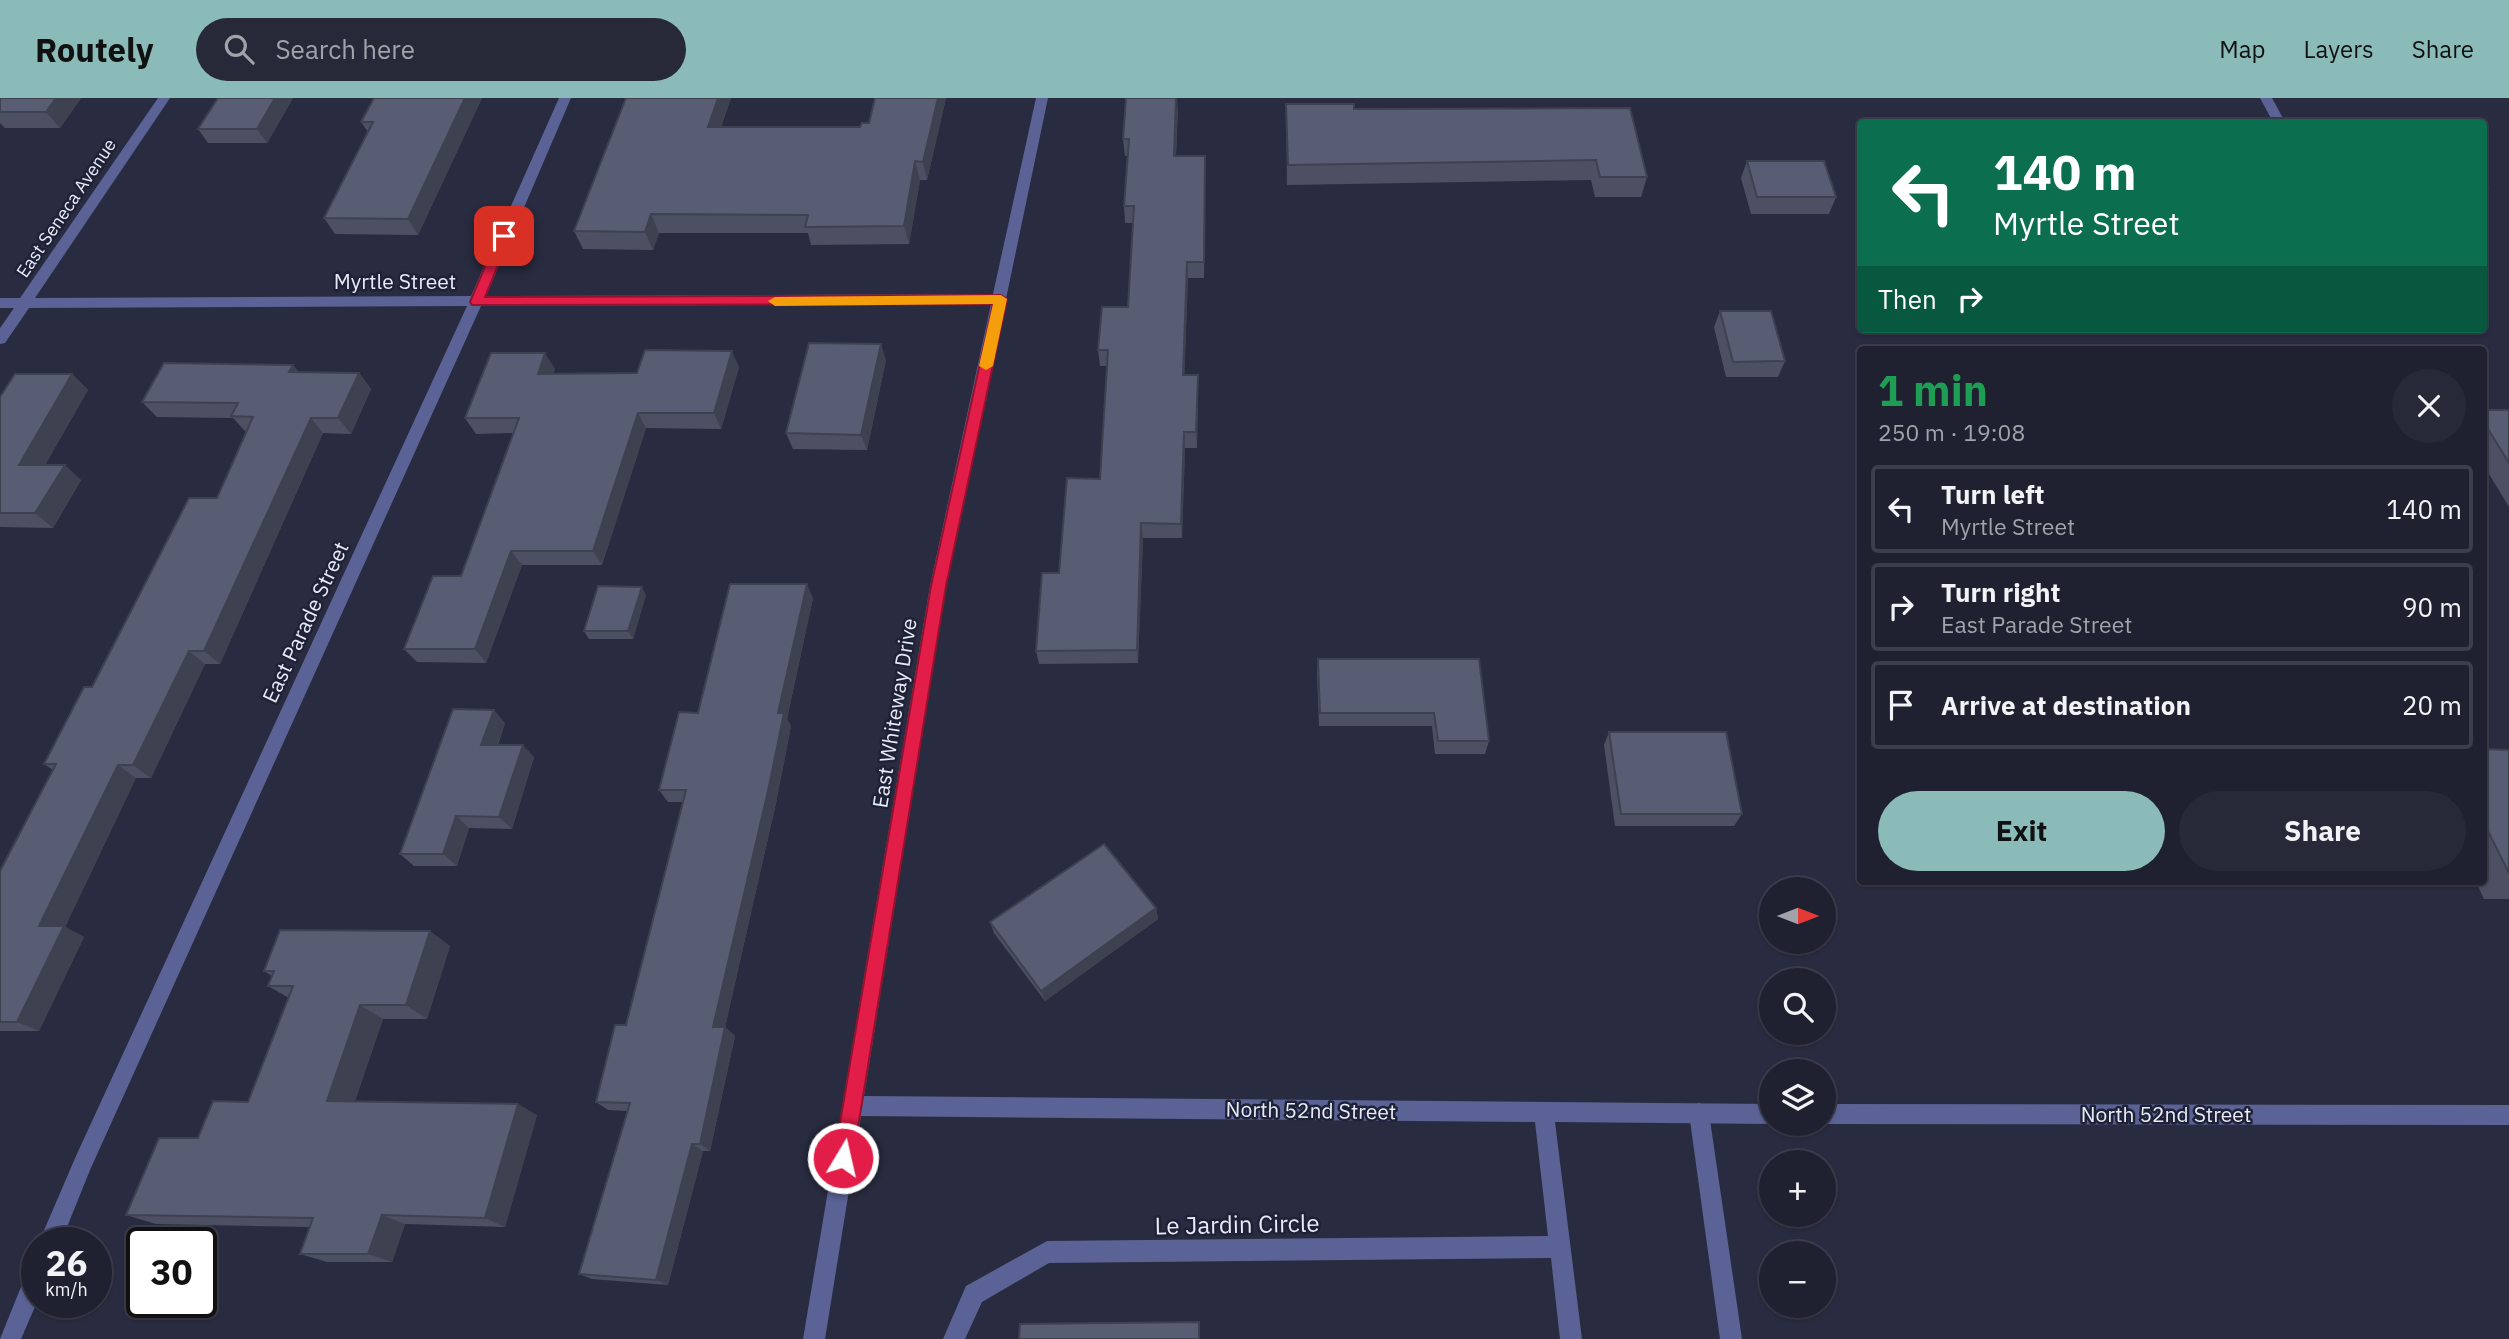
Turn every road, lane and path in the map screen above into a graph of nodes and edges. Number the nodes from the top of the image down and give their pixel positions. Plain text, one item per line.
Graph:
1 (164, 98) edge
2 (565, 98) edge
3 (1042, 98) edge
4 (2266, 98) edge
5 (2277, 119) edge
6 (1001, 299) junction
7 (476, 302) junction
8 (0, 303) edge
9 (25, 303) junction
10 (0, 339) edge
11 (851, 1106) junction
12 (1544, 1113) junction
13 (1699, 1114) junction
14 (1759, 1114) edge
15 (1836, 1114) edge
16 (2509, 1115) edge
17 (56, 1227) edge
18 (1562, 1247) junction
19 (21, 1313) edge
20 (10, 1339) edge
21 (814, 1339) edge
22 (954, 1339) edge
23 (1571, 1339) edge
24 (1731, 1339) edge

1 - 9 street, East Seneca Avenue
2 - 7 street, East Parade Street
3 - 6 street, East Whiteway Drive
4 - 5 street
6 - 7 street, Myrtle Street
6 - 11 street, East Whiteway Drive
7 - 9 street, Myrtle Street
7 - 17 street, East Parade Street
8 - 9 street, Myrtle Street
9 - 10 street, East Seneca Avenue
11 - 12 street, North 52nd Street
11 - 21 street, East Whiteway Drive
12 - 13 street, North 52nd Street
12 - 18 street
13 - 14 street, North 52nd Street
13 - 24 street
15 - 16 street, North 52nd Street
18 - 22 street, Le Jardin Circle
18 - 23 street
19 - 20 street

